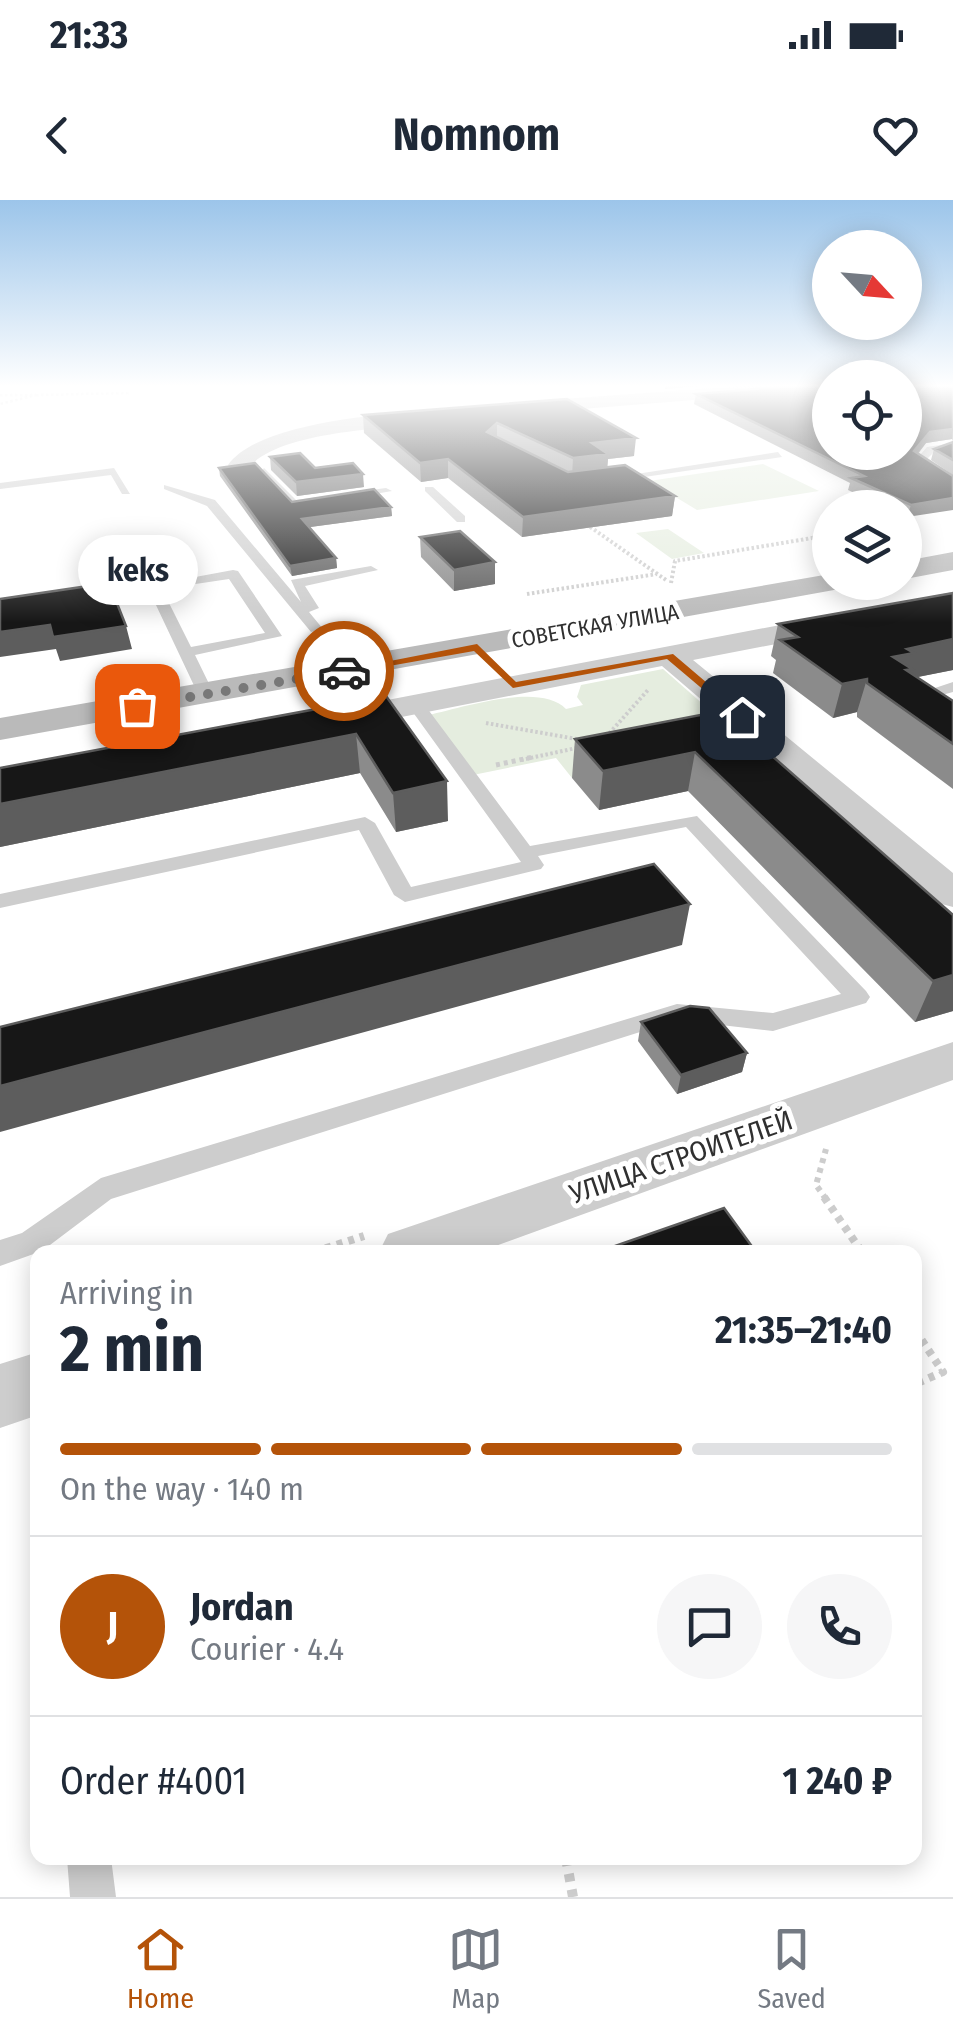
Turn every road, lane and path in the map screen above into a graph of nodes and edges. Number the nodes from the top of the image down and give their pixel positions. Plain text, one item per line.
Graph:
1 (713, 464) edge
2 (922, 464) edge
3 (264, 471) edge
4 (587, 482) edge
5 (953, 484) edge
6 (0, 486) edge
7 (168, 487) dead end
8 (429, 489) edge
9 (386, 492) dead end
10 (0, 496) edge
11 (461, 519) dead end
12 (580, 520) edge
13 (812, 538) edge
14 (953, 561) edge
15 (922, 567) edge
16 (371, 570) dead end
17 (657, 574) junction
18 (812, 586) edge
19 (526, 594) dead end
20 (953, 600) edge
21 (316, 629) junction
22 (286, 634) junction
23 (477, 647) junction
24 (186, 652) junction
25 (661, 671) junction
26 (513, 685) junction
27 (953, 688) edge
28 (206, 694) junction
29 (416, 704) junction
30 (953, 713) edge
31 (471, 720) dead end
32 (302, 726) edge
33 (0, 729) edge
34 (618, 740) edge
35 (465, 772) junction
36 (525, 853) junction
37 (953, 894) edge
38 (0, 900) edge
39 (953, 1060) edge
40 (838, 1102) junction
41 (429, 1245) edge
42 (857, 1245) edge
43 (0, 1253) edge
44 (922, 1340) edge
45 (922, 1381) edge
46 (30, 1386) edge
47 (0, 1396) edge
48 (90, 1865) edge
49 (567, 1865) edge
50 (94, 1897) edge
51 (573, 1897) edge

1 - 4 lane
2 - 5 lane
3 - 9 lane
6 - 10 lane
7 - 21 lane
8 - 11 lane
12 - 17 path
13 - 17 path
14 - 15 main road
16 - 21 lane
17 - 19 path
18 - 23 main road, СОВЕТСКАЯ УЛИЦА
20 - 25 street
21 - 22 lane
22 - 24 lane
22 - 24 lane
23 - 26 street
23 - 28 main road, СОВЕТСКАЯ УЛИЦА
24 - 28 lane
25 - 26 street
25 - 34 path
25 - 37 street
26 - 29 street
27 - 30 lane
28 - 33 main road, СОВЕТСКАЯ УЛИЦА
29 - 32 street
29 - 35 lane
31 - 35 path
35 - 36 lane
36 - 38 lane
36 - 43 lane
39 - 40 street, УЛИЦА СТРОИТЕЛЕЙ
40 - 41 street, УЛИЦА СТРОИТЕЛЕЙ
40 - 42 path
44 - 45 path
46 - 47 street
48 - 50 lane
49 - 51 path

